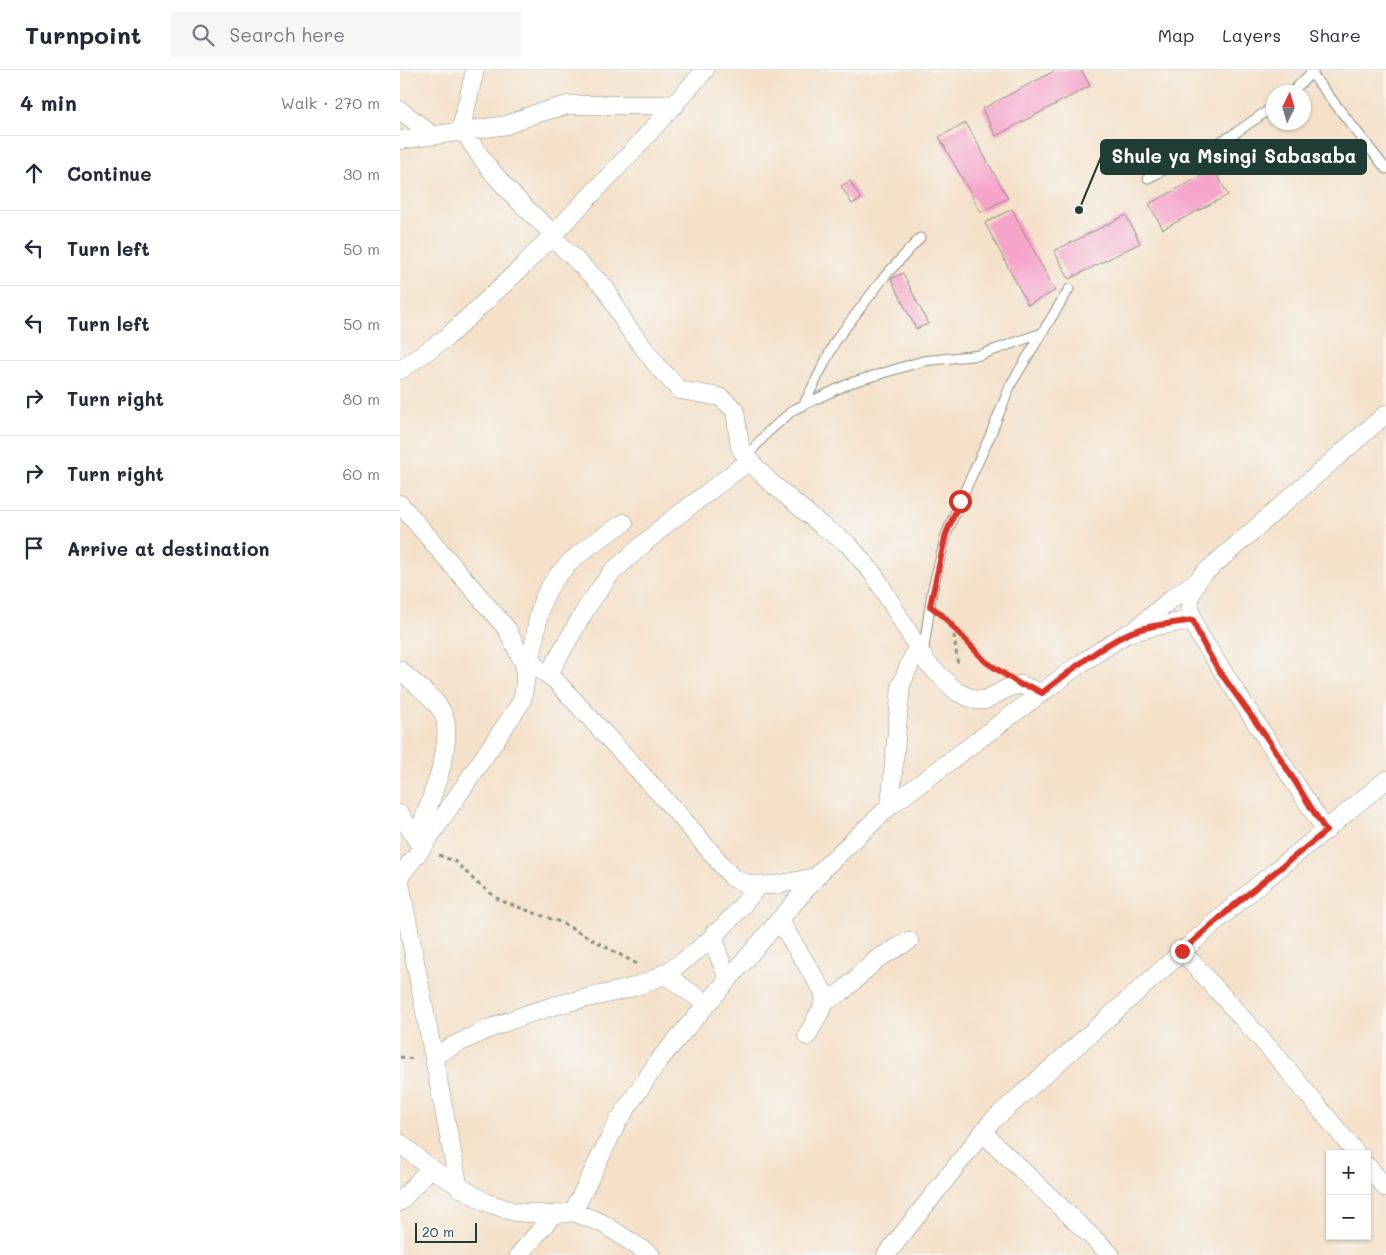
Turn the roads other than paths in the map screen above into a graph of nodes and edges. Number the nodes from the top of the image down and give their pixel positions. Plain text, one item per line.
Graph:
1 (475, 70) edge
2 (705, 70) edge
3 (1312, 71) edge
4 (1299, 85) edge
5 (676, 105) junction
6 (400, 110) edge
7 (1266, 112) edge
8 (462, 132) junction
9 (432, 135) junction
10 (400, 140) edge
11 (1386, 169) edge
12 (1148, 178) dead end
13 (553, 235) junction
14 (920, 238) dead end
15 (1069, 288) dead end
16 (1042, 333) junction
17 (400, 370) edge
18 (804, 404) junction
19 (1386, 414) edge
20 (747, 459) junction
21 (400, 504) edge
22 (624, 523) dead end
23 (1198, 581) junction
24 (1193, 620) junction
25 (1132, 633) junction
26 (920, 652) junction
27 (526, 659) junction
28 (400, 670) edge
29 (548, 675) junction
30 (1042, 693) junction
31 (1386, 780) edge
32 (890, 806) junction
33 (400, 814) edge
34 (1326, 831) junction
35 (419, 846) junction
36 (400, 876) edge
37 (816, 877) junction
38 (400, 883) edge
39 (758, 886) junction
40 (779, 920) junction
41 (714, 933) junction
42 (909, 941) dead end
43 (1182, 951) junction
44 (661, 976) junction
45 (728, 979) junction
46 (825, 1002) junction
47 (706, 1004) junction
48 (807, 1036) dead end
49 (434, 1056) junction
50 (983, 1132) junction
51 (400, 1143) edge
52 (1354, 1150) edge
53 (430, 1168) junction
54 (1371, 1171) edge
55 (459, 1188) junction
56 (1386, 1188) edge
57 (400, 1202) edge
58 (573, 1212) junction
59 (553, 1215) junction
60 (519, 1255) edge
61 (651, 1255) edge
62 (886, 1255) edge
63 (1111, 1255) edge

1 - 8 street
2 - 5 street
3 - 4 lane
3 - 11 lane
5 - 8 street
5 - 13 street
6 - 9 street
7 - 12 lane
8 - 9 street
8 - 13 street
9 - 10 street
13 - 17 street
13 - 20 street
14 - 18 lane
15 - 16 lane
16 - 18 lane
16 - 26 lane
18 - 20 lane
19 - 23 street
20 - 26 street
20 - 29 street
21 - 27 street
22 - 27 street
23 - 24 street
23 - 25 street
24 - 25 street
24 - 34 street
25 - 30 street
26 - 30 street
26 - 32 street
27 - 29 street
27 - 35 street
28 - 35 street
29 - 39 street
30 - 32 street
31 - 34 street
32 - 37 street
33 - 35 street
34 - 43 street
35 - 36 street
37 - 39 street
37 - 40 street
38 - 49 street
39 - 41 street
40 - 45 street
40 - 46 street
41 - 44 street
41 - 45 street
42 - 46 street
43 - 50 street
43 - 52 street
44 - 47 street
44 - 49 street
45 - 47 street
46 - 48 street
47 - 58 street
49 - 55 street
50 - 62 street
50 - 63 street
51 - 53 street
53 - 55 street
53 - 57 street
54 - 56 street
55 - 59 street
58 - 59 street
58 - 61 street
59 - 60 street

